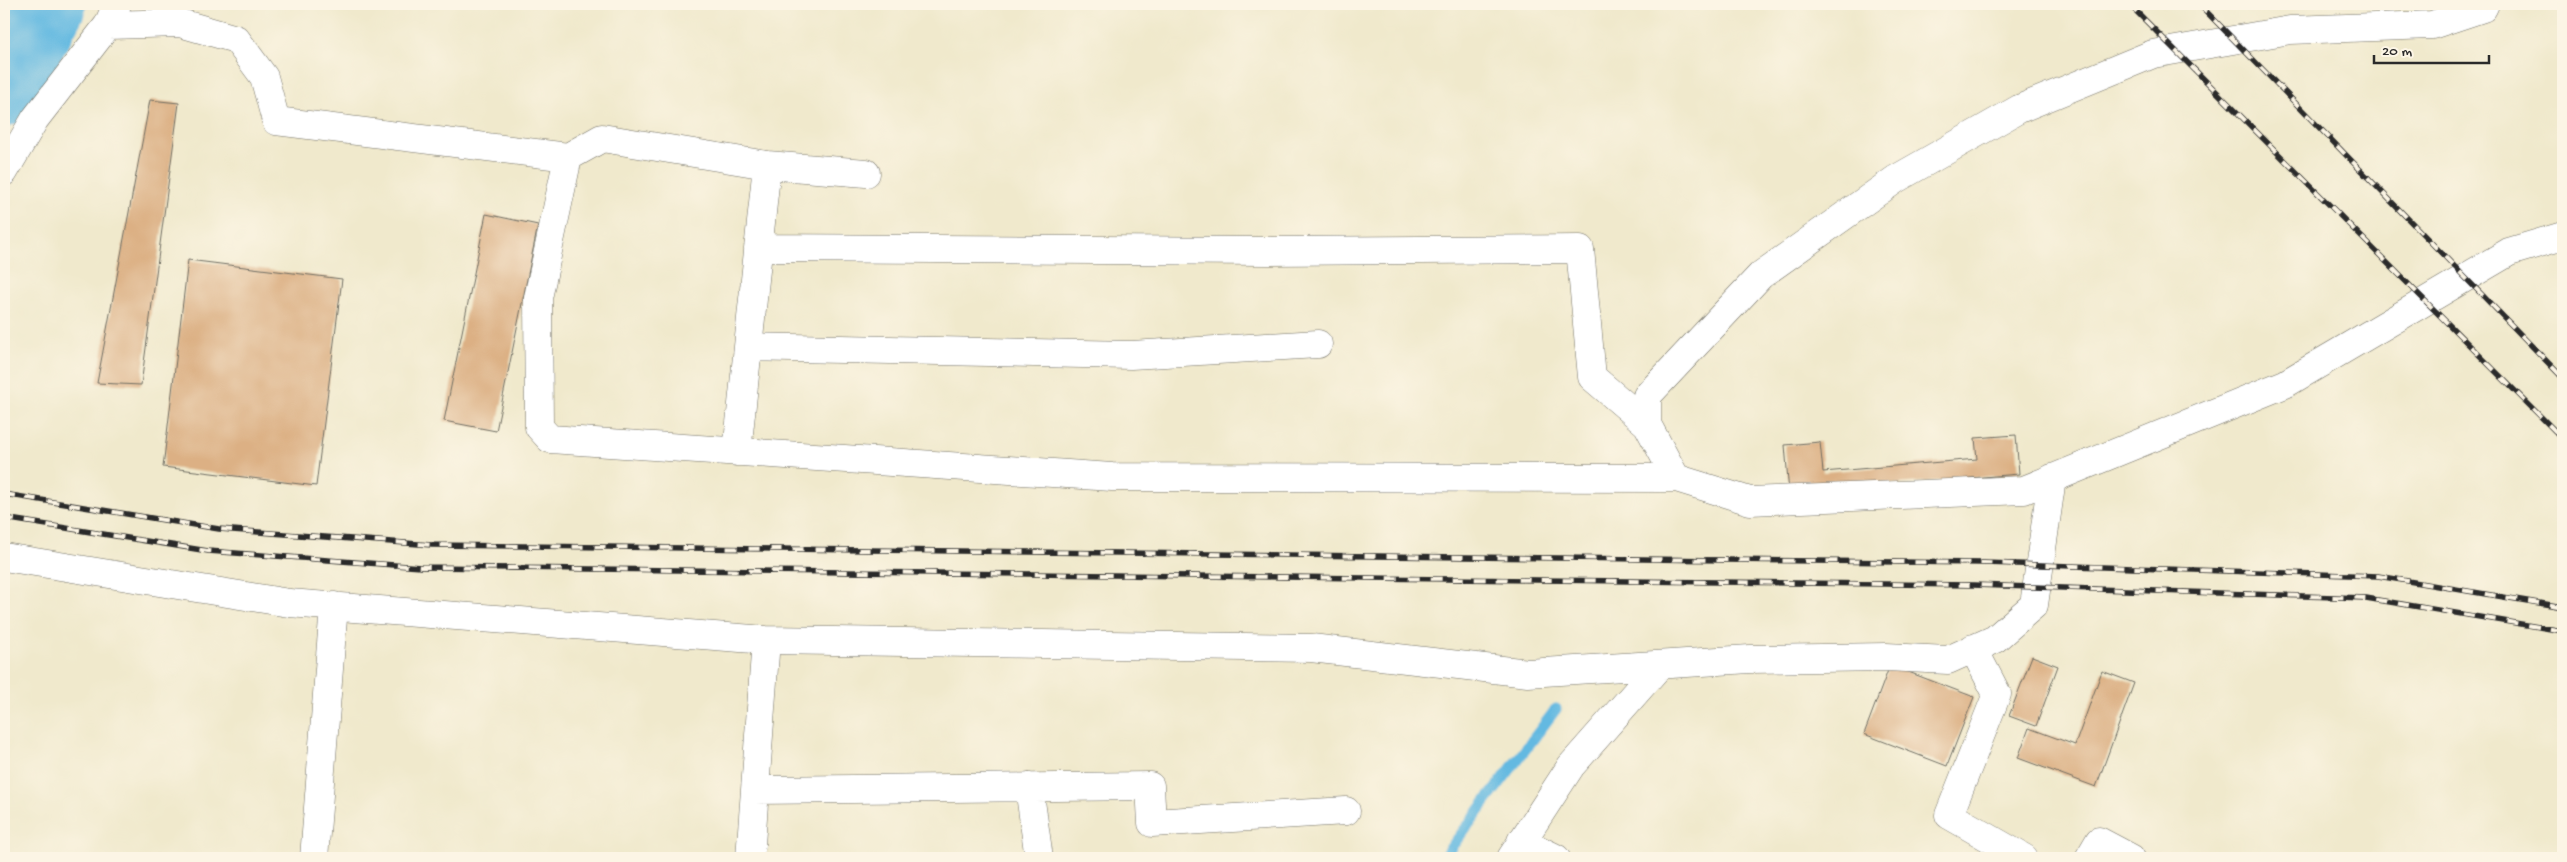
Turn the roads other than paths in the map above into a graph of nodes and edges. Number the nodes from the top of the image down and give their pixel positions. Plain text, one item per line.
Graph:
1 (2485, 4) edge
2 (112, 14) edge
3 (568, 157) junction
4 (767, 165) junction
5 (4, 172) edge
6 (866, 173) dead end
7 (2563, 236) edge
8 (758, 248) junction
9 (1318, 344) dead end
10 (748, 347) junction
11 (1647, 424) junction
12 (737, 452) junction
13 (1676, 478) junction
14 (2052, 478) junction
15 (4, 557) edge
16 (334, 606) junction
17 (766, 640) junction
18 (1973, 648) junction
19 (1660, 665) junction
20 (1029, 787) junction
21 (755, 790) junction
22 (1346, 811) dead end
23 (1516, 850) edge
24 (314, 858) edge
25 (750, 858) edge
26 (1039, 858) edge
27 (1556, 858) edge
28 (2024, 858) edge
29 (2089, 858) edge
30 (2131, 858) edge

1 - 11 street
2 - 3 street
2 - 5 street
3 - 4 street
3 - 12 street
4 - 6 street
4 - 8 street
7 - 14 street
8 - 10 street
8 - 11 street
9 - 10 street
10 - 12 street
11 - 13 street
12 - 13 street
13 - 14 street
14 - 18 street
15 - 16 street
16 - 17 street
16 - 24 street
17 - 19 street
17 - 21 street
18 - 19 street
18 - 28 street
19 - 23 street
20 - 21 street
20 - 22 street
20 - 26 street
21 - 25 street
23 - 27 street
29 - 30 street

